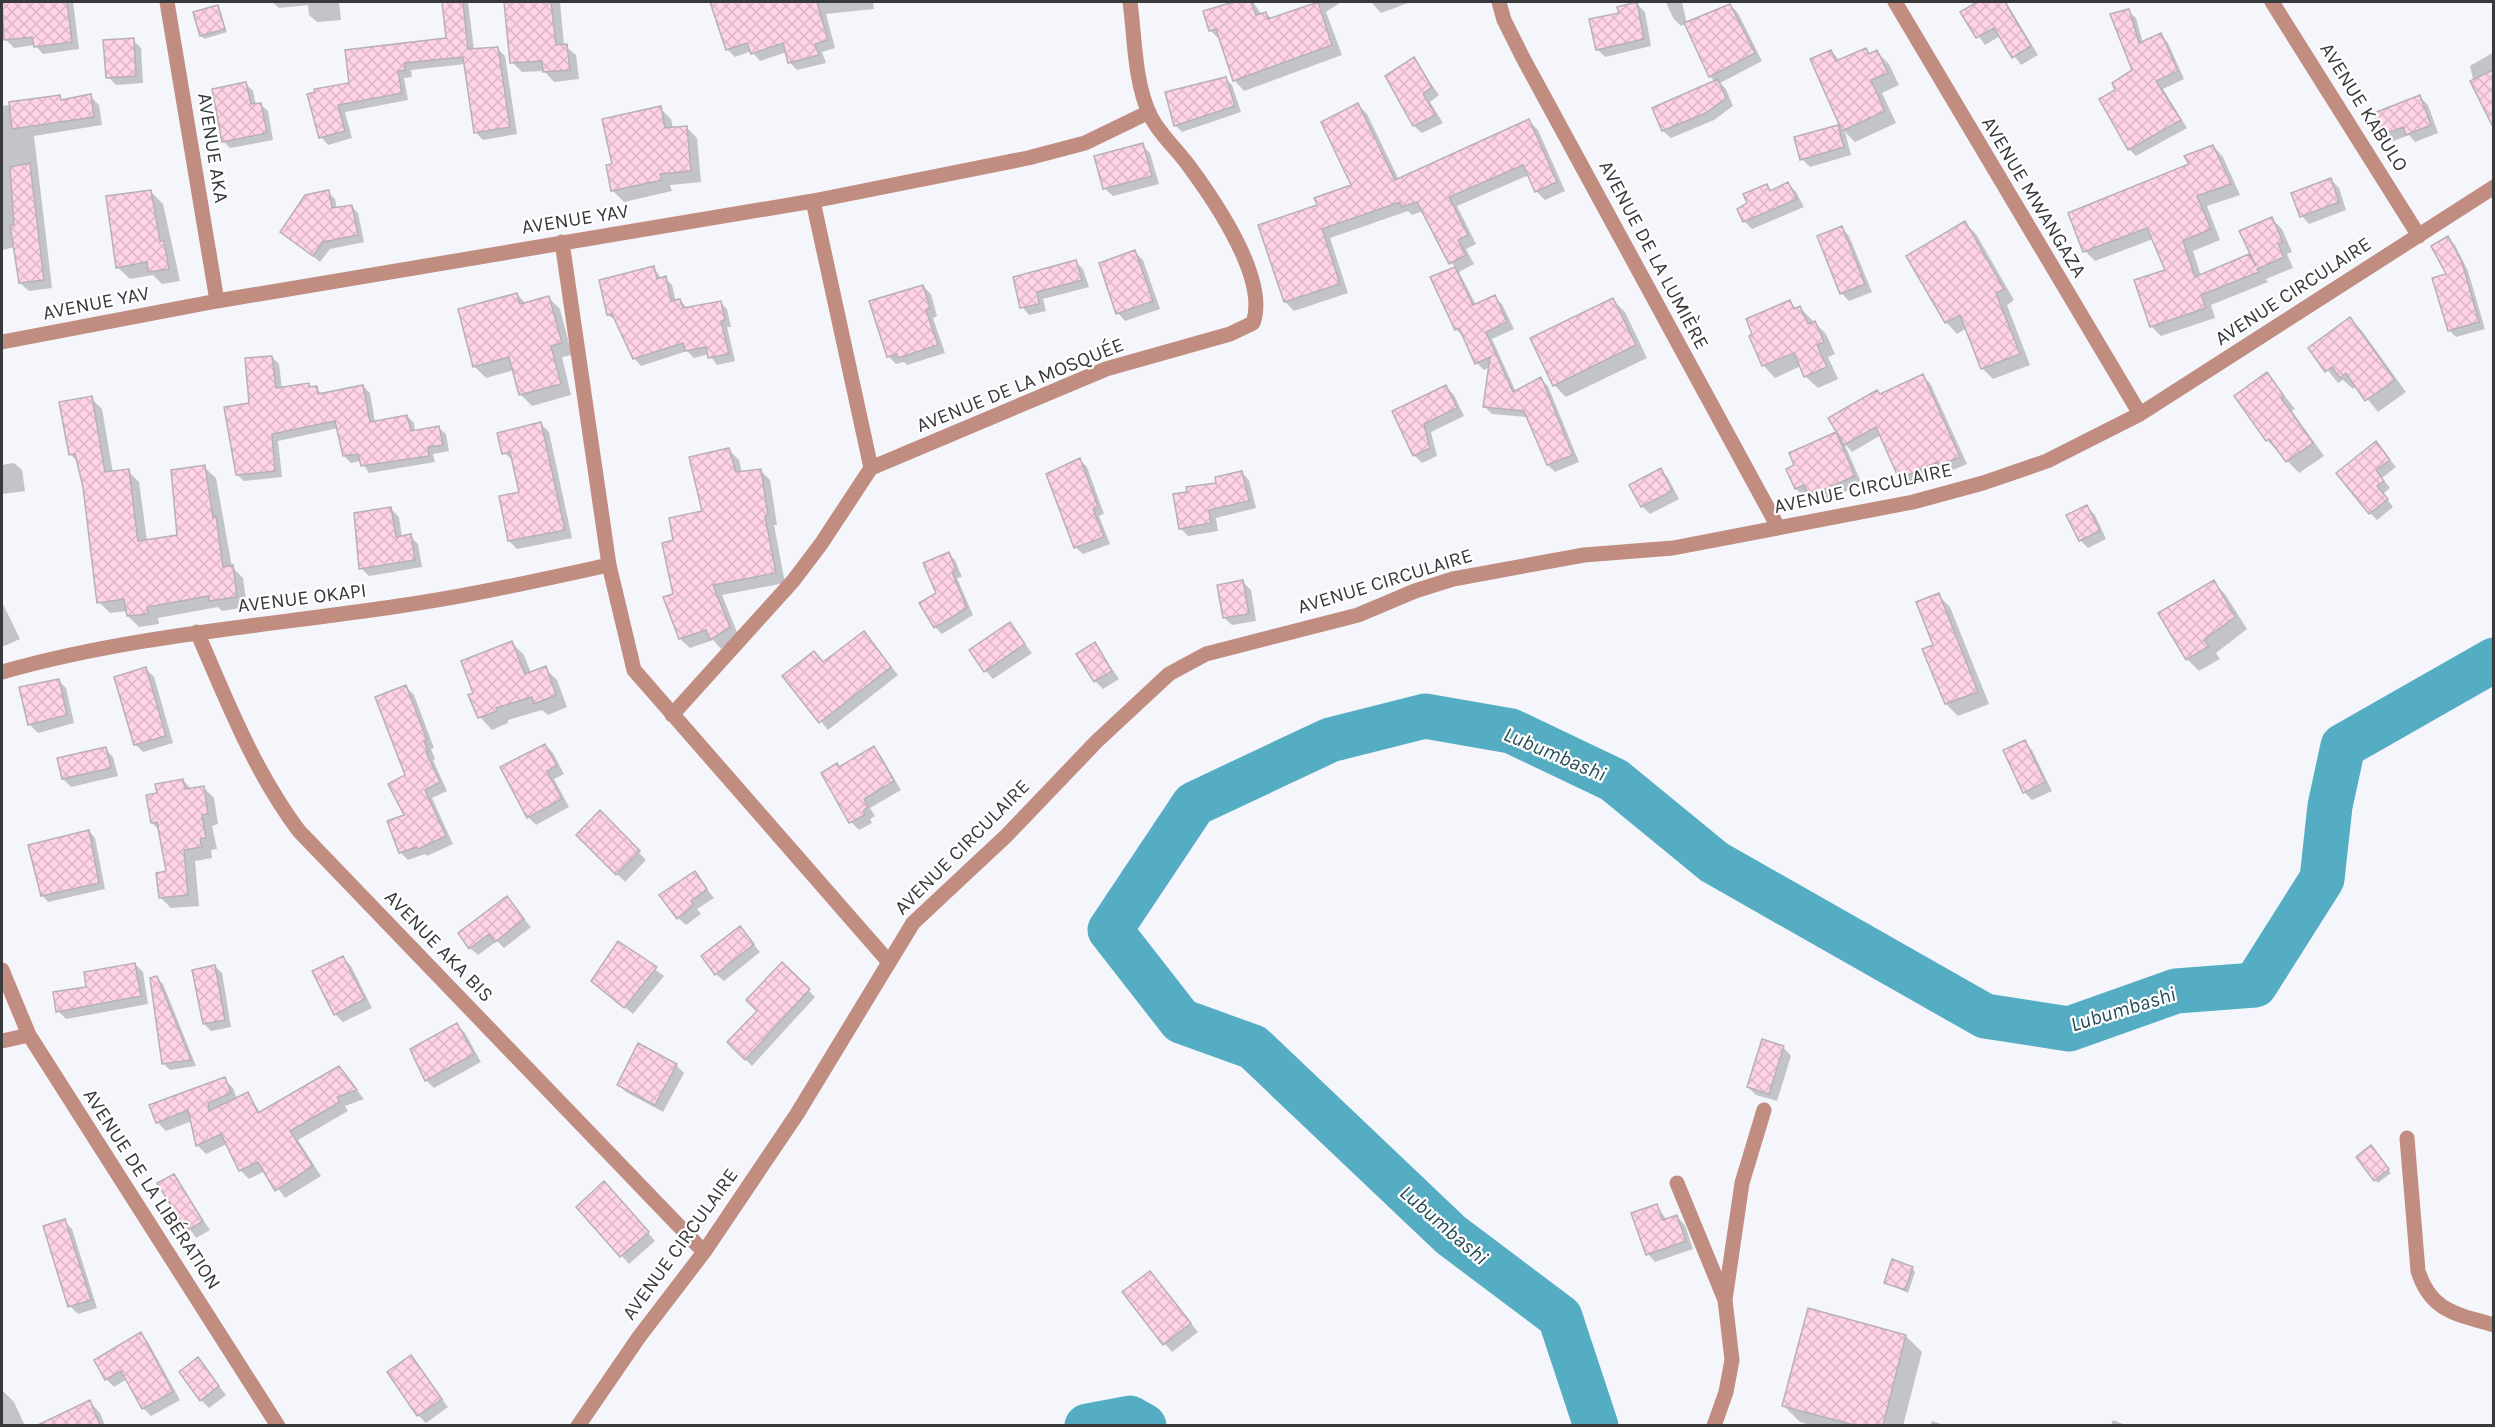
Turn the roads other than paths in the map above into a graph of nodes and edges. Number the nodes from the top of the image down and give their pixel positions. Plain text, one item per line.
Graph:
1 (167, 2) edge
2 (1130, 2) edge
3 (1499, 2) edge
4 (1895, 2) edge
5 (2272, 2) edge
6 (1149, 112) junction
7 (2493, 187) edge
8 (813, 201) junction
9 (2419, 236) junction
10 (562, 242) junction
11 (217, 301) junction
12 (2, 342) edge
13 (2140, 414) junction
14 (872, 468) junction
15 (1778, 526) junction
16 (609, 565) junction
17 (196, 633) junction
18 (2, 672) edge
19 (672, 714) junction
20 (888, 961) junction
21 (2, 970) edge
22 (29, 1035) junction
23 (2, 1041) edge
24 (1764, 1110) dead end
25 (2407, 1138) dead end
26 (1677, 1183) dead end
27 (704, 1252) junction
28 (1725, 1300) junction
29 (2493, 1325) edge
30 (278, 1425) edge
31 (578, 1425) edge
32 (1714, 1425) edge

1 - 11 street, AVENUE AKA
2 - 6 street, AVENUE DE LA MOSQUÉE
3 - 15 street, AVENUE DE LA LUMIÈRE
4 - 13 street, AVENUE MWANGAZA
5 - 9 street, AVENUE KABULO
6 - 8 street, AVENUE YAV
6 - 14 street, AVENUE DE LA MOSQUÉE
7 - 9 street, AVENUE CIRCULAIRE
8 - 10 street, AVENUE YAV
8 - 14 street
9 - 13 street, AVENUE CIRCULAIRE
10 - 11 street, AVENUE YAV
10 - 16 street
11 - 12 street, AVENUE YAV
13 - 15 street, AVENUE CIRCULAIRE
14 - 19 street
15 - 20 street, AVENUE CIRCULAIRE
16 - 17 street, AVENUE OKAPI
16 - 19 street
17 - 18 street, AVENUE OKAPI
17 - 27 street, AVENUE AKA BIS
19 - 20 street
20 - 27 street, AVENUE CIRCULAIRE
21 - 22 street, AVENUE DE LA LIBÉRATION
22 - 23 street
22 - 30 street, AVENUE DE LA LIBÉRATION
24 - 28 street
25 - 29 street
26 - 28 street
27 - 31 street, AVENUE CIRCULAIRE
28 - 32 street

